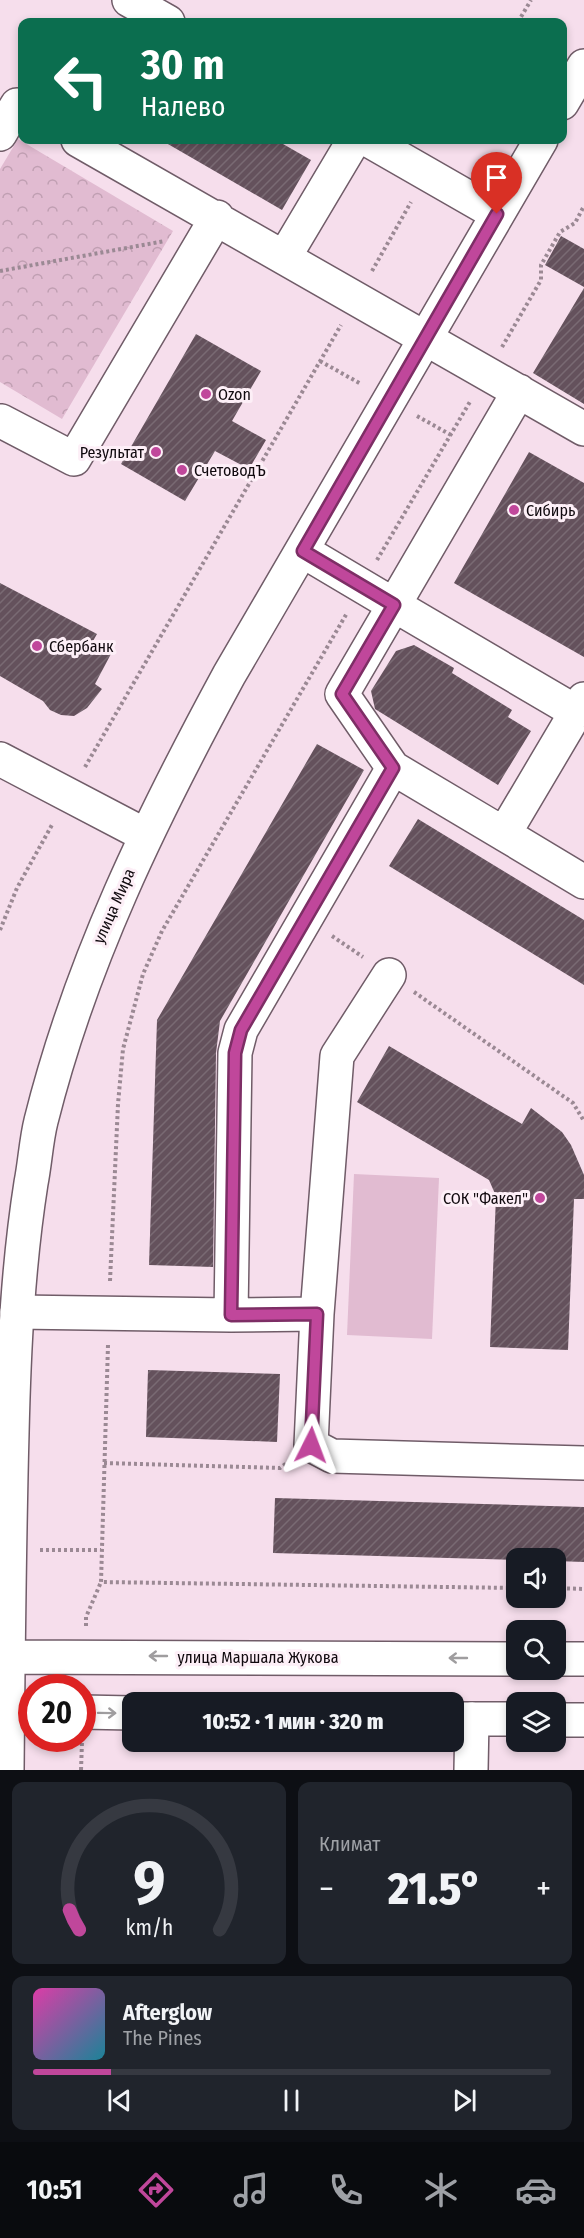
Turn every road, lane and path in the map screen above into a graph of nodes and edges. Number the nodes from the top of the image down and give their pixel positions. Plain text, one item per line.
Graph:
1 (129, 0) edge
2 (531, 0) edge
3 (161, 18) edge
4 (520, 18) edge
5 (584, 66) edge
6 (567, 95) edge
7 (18, 106) edge
8 (0, 134) edge
9 (85, 144) edge
10 (352, 144) edge
11 (375, 144) edge
12 (539, 144) edge
13 (427, 174) junction
14 (497, 214) junction
15 (217, 218) junction
16 (167, 241) dead end
17 (285, 256) junction
18 (0, 271) edge
19 (357, 297) junction
20 (426, 337) junction
21 (519, 391) junction
22 (1, 421) edge
23 (584, 429) edge
24 (303, 551) junction
25 (394, 605) junction
26 (580, 706) edge
27 (0, 759) edge
28 (393, 768) junction
29 (69, 796) junction
30 (504, 834) junction
31 (145, 835) junction
32 (584, 882) edge
33 (304, 916) junction
34 (0, 930) edge
35 (389, 975) junction
36 (584, 1121) edge
37 (17, 1312) junction
38 (317, 1314) junction
39 (231, 1315) junction
40 (311, 1445) junction
41 (104, 1463) dead end
42 (584, 1464) edge
43 (9, 1550) junction
44 (102, 1550) dead end
45 (566, 1588) edge
46 (584, 1589) edge
47 (4, 1657) edge
48 (506, 1659) edge
49 (566, 1659) edge
50 (584, 1659) edge
51 (13, 1712) edge
52 (96, 1712) edge
53 (122, 1713) edge
54 (464, 1719) edge
55 (506, 1719) edge
56 (566, 1720) edge
57 (584, 1720) edge
58 (464, 1730) edge
59 (82, 1752) edge
60 (7, 1770) edge
61 (81, 1770) edge
62 (471, 1770) edge

1 - 3 main road
2 - 4 path
5 - 6 main road
7 - 8 main road
9 - 15 main road
10 - 17 main road
11 - 13 main road
12 - 14 main road, улица Мира
13 - 14 main road
13 - 19 path
14 - 20 main road, улица Мира
15 - 17 main road
15 - 22 main road
16 - 18 path
17 - 19 main road
19 - 20 main road
19 - 29 path
20 - 21 main road
20 - 24 main road, улица Мира
21 - 23 main road
21 - 25 main road
24 - 25 main road
24 - 31 main road, улица Мира
25 - 26 main road
25 - 28 main road
26 - 30 main road
27 - 29 main road
28 - 30 main road
28 - 33 main road
29 - 31 main road
29 - 34 path
30 - 32 main road
31 - 37 main road, улица Мира
33 - 35 path
33 - 39 main road
35 - 36 path
35 - 38 main road
37 - 39 main road
37 - 43 main road, улица Мира
38 - 39 main road
38 - 40 main road
40 - 41 path
40 - 42 main road
43 - 44 path
43 - 47 main road, улица Мира
45 - 46 path
48 -> 47 main road, улица Маршала Жукова
47 - 51 main road, улица Мира
49 - 50 main road
51 - 60 main road, улица Мира
52 -> 53 main road
54 - 55 main road
56 - 57 main road
58 - 62 main road
59 - 61 path

